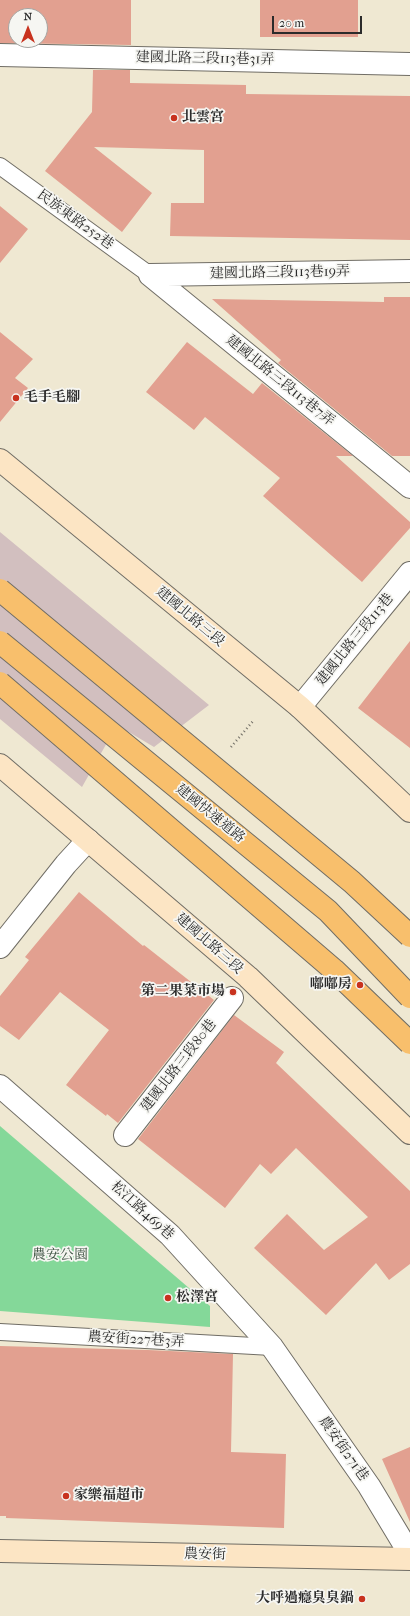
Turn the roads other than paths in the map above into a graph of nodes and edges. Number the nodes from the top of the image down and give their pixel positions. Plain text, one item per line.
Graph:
1 (0, 55) edge
2 (410, 64) edge
3 (0, 166) edge
4 (410, 271) edge
5 (150, 275) junction
6 (0, 460) edge
7 (410, 487) edge
8 (410, 573) edge
9 (0, 590) edge
10 (0, 642) edge
11 (0, 683) edge
12 (300, 707) junction
13 (0, 765) edge
14 (410, 811) edge
15 (88, 840) junction
16 (410, 936) edge
17 (0, 947) edge
18 (410, 997) edge
19 (232, 998) dead end
20 (410, 1043) edge
21 (0, 1086) edge
22 (410, 1132) edge
23 (125, 1135) dead end
24 (0, 1332) edge
25 (272, 1347) junction
26 (0, 1551) edge
27 (410, 1554) edge
28 (410, 1559) edge

1 - 2 street, 建國北路三段113巷31弄
3 - 5 lane, 民族東路252巷
4 - 5 street, 建國北路三段113巷19弄
5 - 7 street, 建國北路三段113巷7弄
6 - 12 street, 建國北路三段
8 - 12 street, 建國北路三段113巷
9 - 16 highway, bridge
10 - 18 highway, 建國快速道路, bridge
11 - 20 highway, bridge
12 - 14 street, 建國北路三段
13 - 15 street, 建國北路三段
15 - 17 street
15 - 22 street, 建國北路三段
19 - 23 street, 建國北路三段80巷
21 - 25 street, 松江路469巷
24 - 25 lane, 農安街227巷3弄
25 - 27 street, 農安街271巷
26 - 28 street, 農安街

